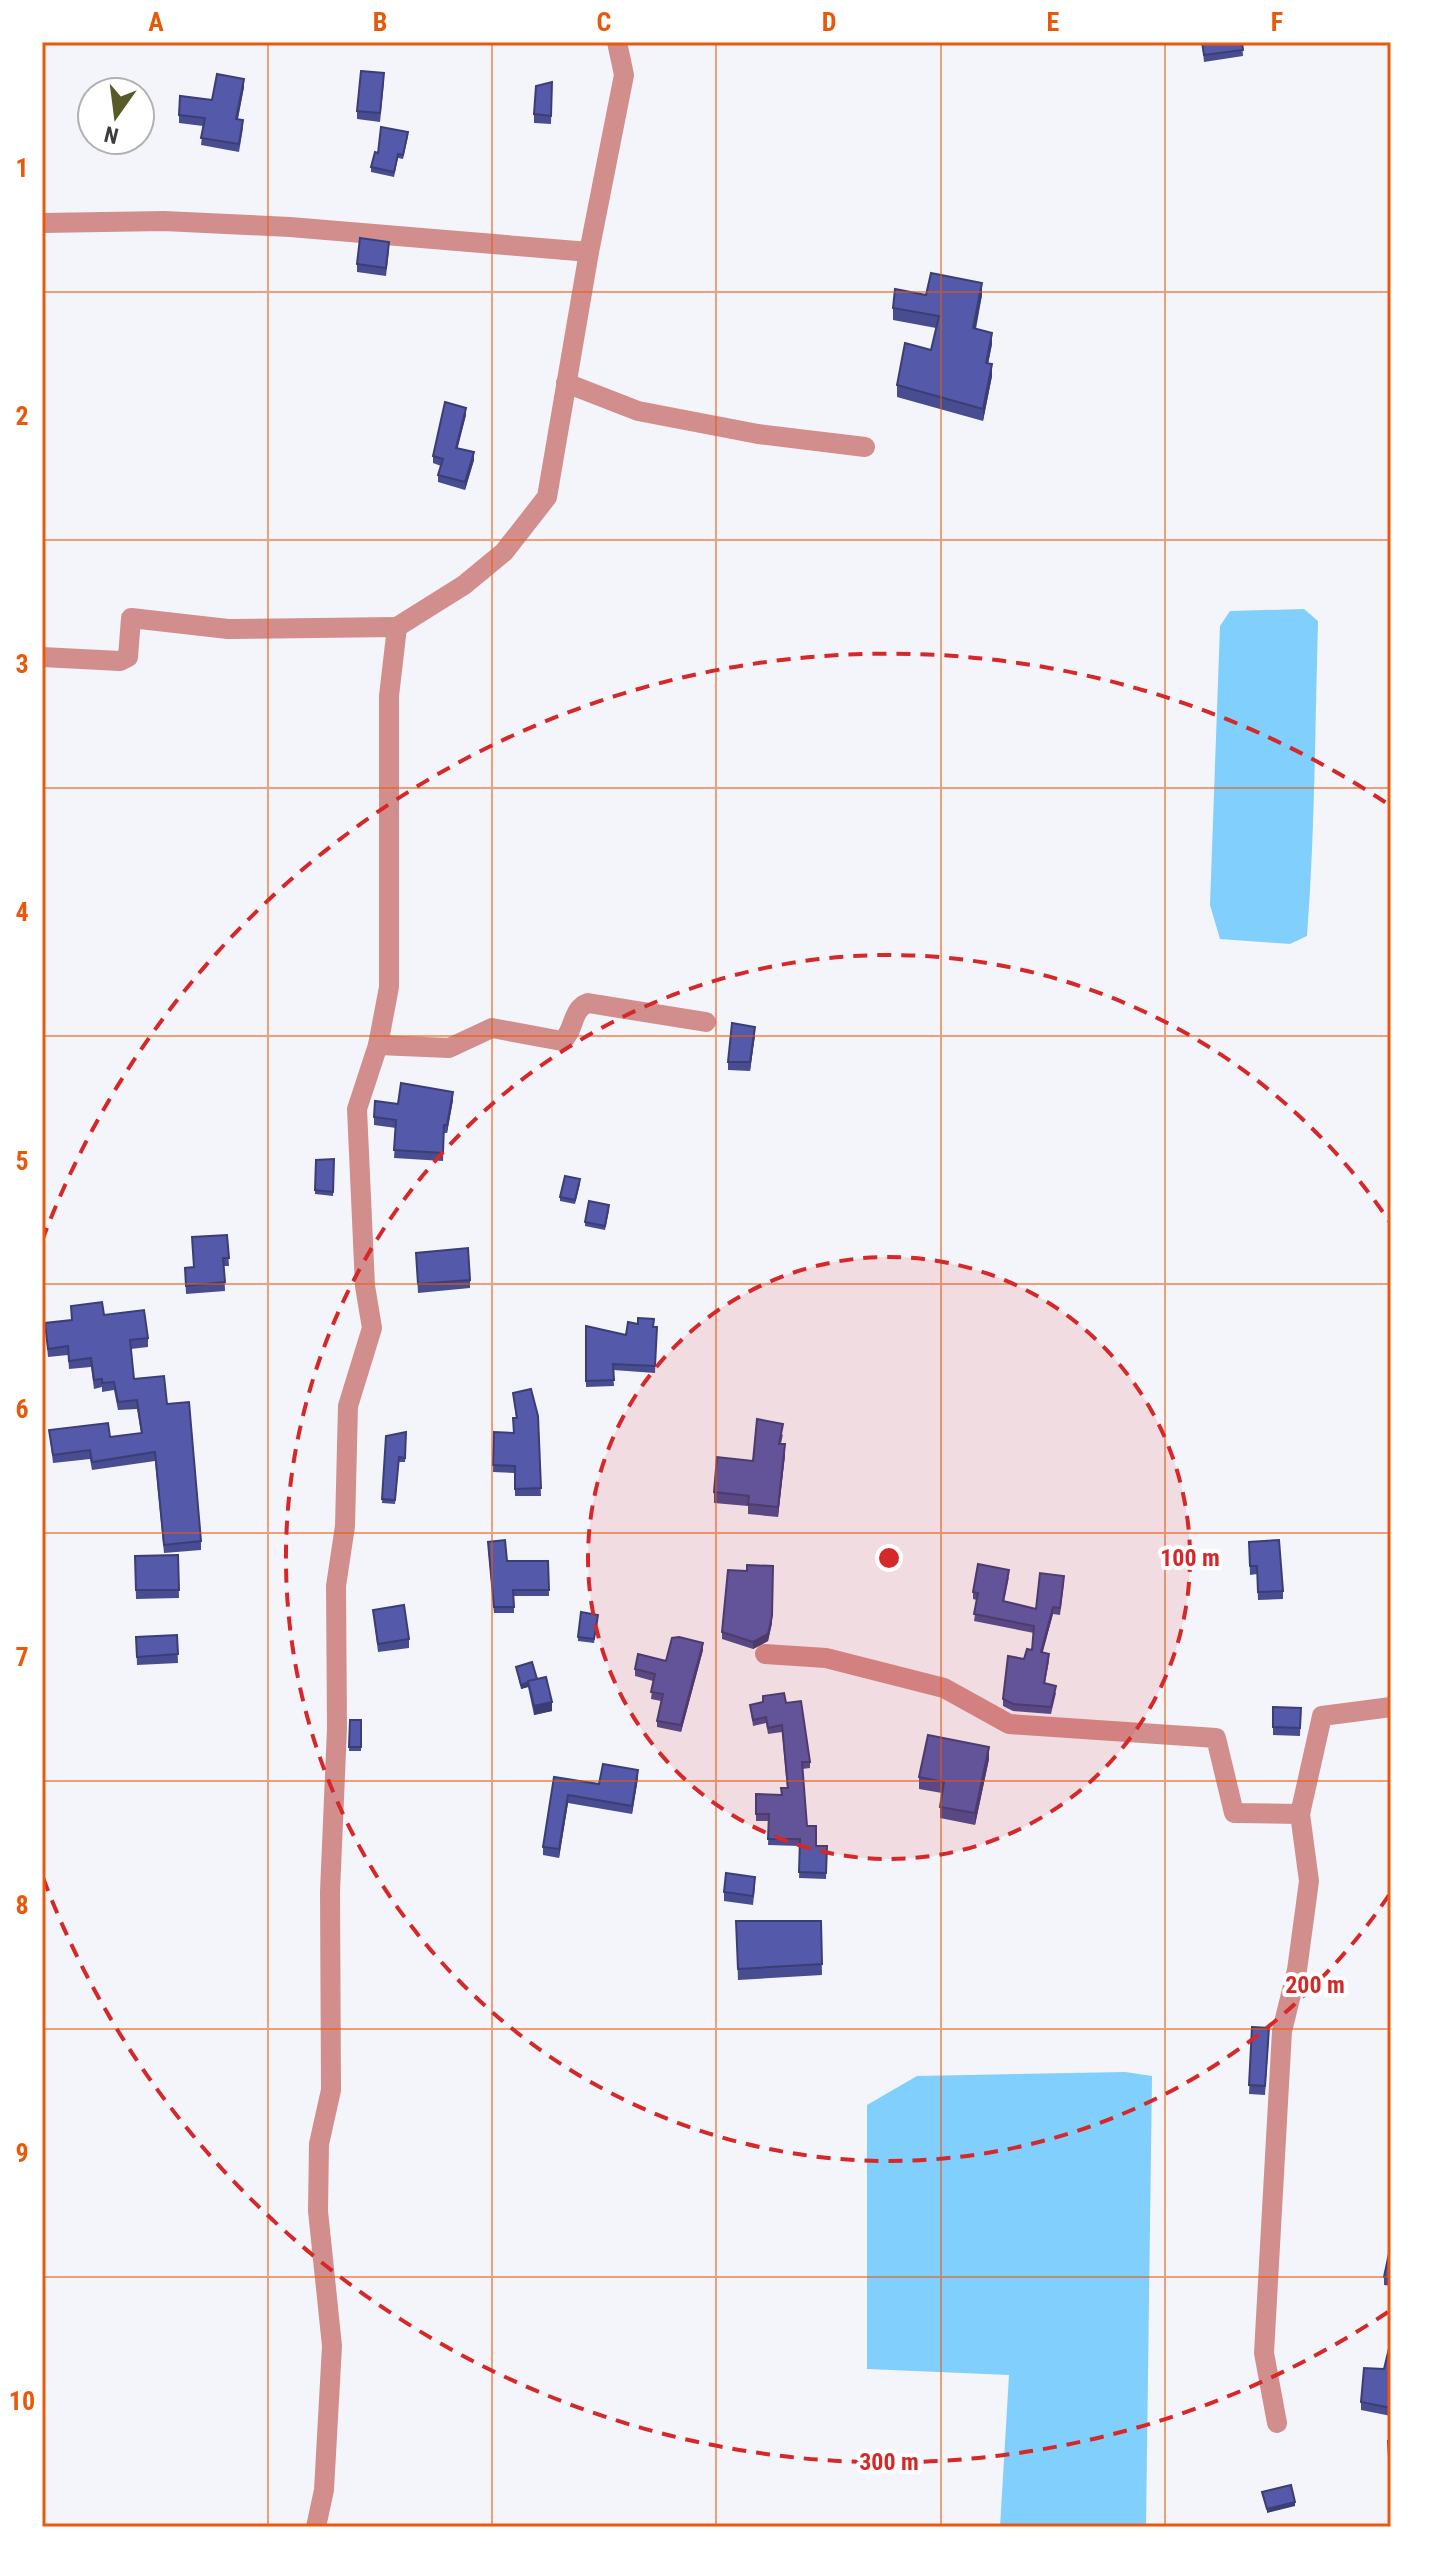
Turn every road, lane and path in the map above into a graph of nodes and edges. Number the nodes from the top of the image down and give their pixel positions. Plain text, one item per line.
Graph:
1 (617, 42) edge
2 (42, 223) edge
3 (589, 252) junction
4 (566, 383) junction
5 (865, 447) dead end
6 (397, 627) junction
7 (42, 657) edge
8 (706, 1022) dead end
9 (378, 1045) junction
10 (765, 1654) dead end
11 (1391, 1707) edge
12 (1300, 1814) junction
13 (1277, 2423) dead end
14 (316, 2527) edge

1 - 3 street
2 - 3 street
3 - 4 street
4 - 5 street
4 - 6 street
6 - 7 street
6 - 9 street
8 - 9 street
9 - 14 street
10 - 12 street
11 - 12 street
12 - 13 street

